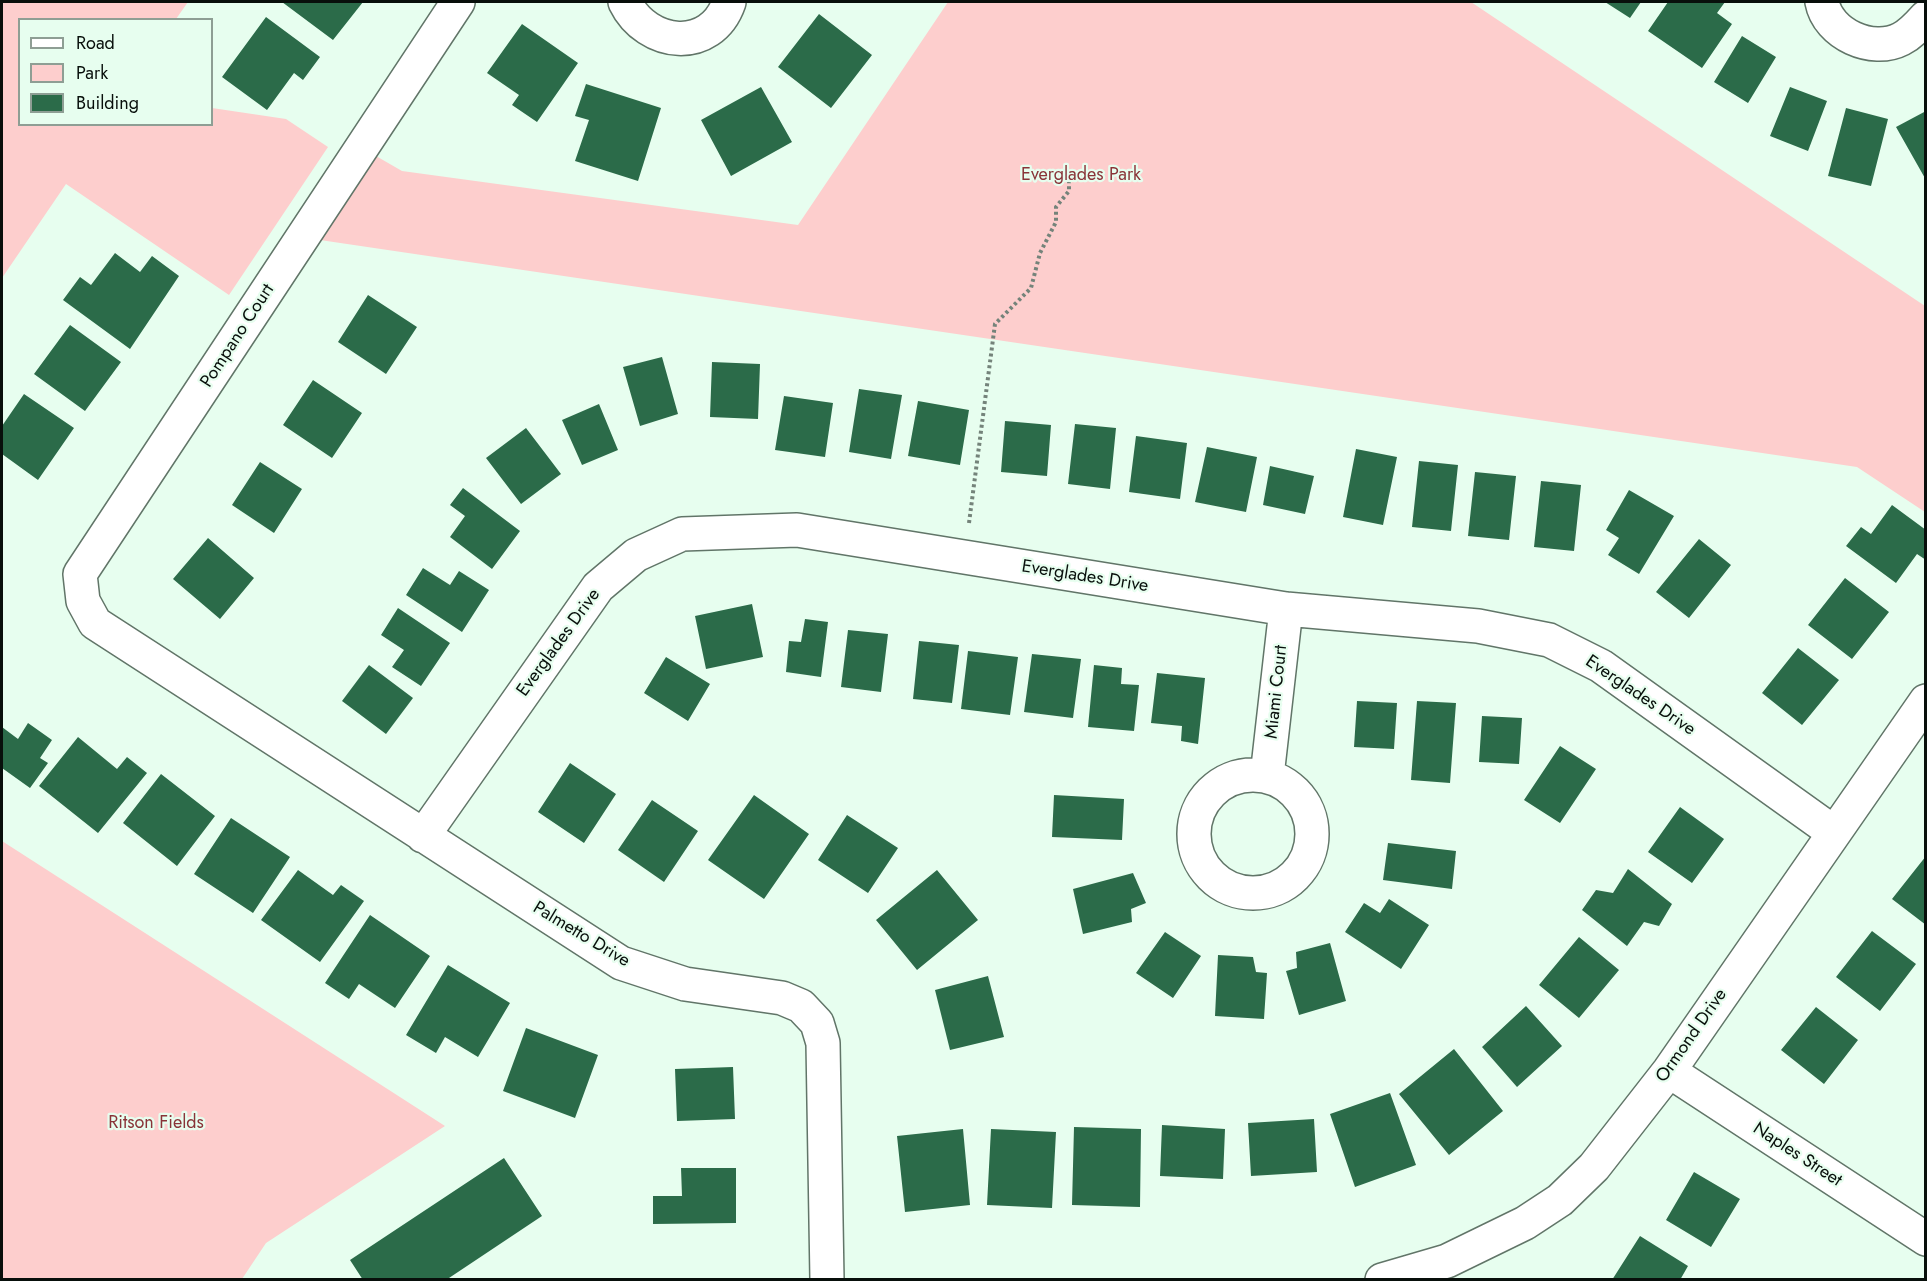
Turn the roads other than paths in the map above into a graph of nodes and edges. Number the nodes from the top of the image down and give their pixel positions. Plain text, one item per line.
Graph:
1 (458, 2) edge
2 (625, 2) edge
3 (729, 2) edge
4 (1822, 2) edge
5 (1926, 17) edge
6 (1286, 609) junction
7 (147, 657) joint
8 (1926, 702) edge
9 (1268, 776) dead end
10 (1833, 832) junction
11 (423, 836) junction
12 (1669, 1071) junction
13 (1926, 1239) edge
14 (827, 1280) edge
15 (1382, 1280) edge

1 - 7 street, Pompano Court
2 - 3 street
4 - 5 street
6 - 9 street, Miami Court
6 - 10 street, Everglades Drive
6 - 11 street, Everglades Drive
7 - 11 street, Palmetto Drive
8 - 10 street, Ormond Drive
10 - 12 street, Ormond Drive
11 - 14 street, Palmetto Drive
12 - 13 street, Naples Street
12 - 15 street, Ormond Drive

